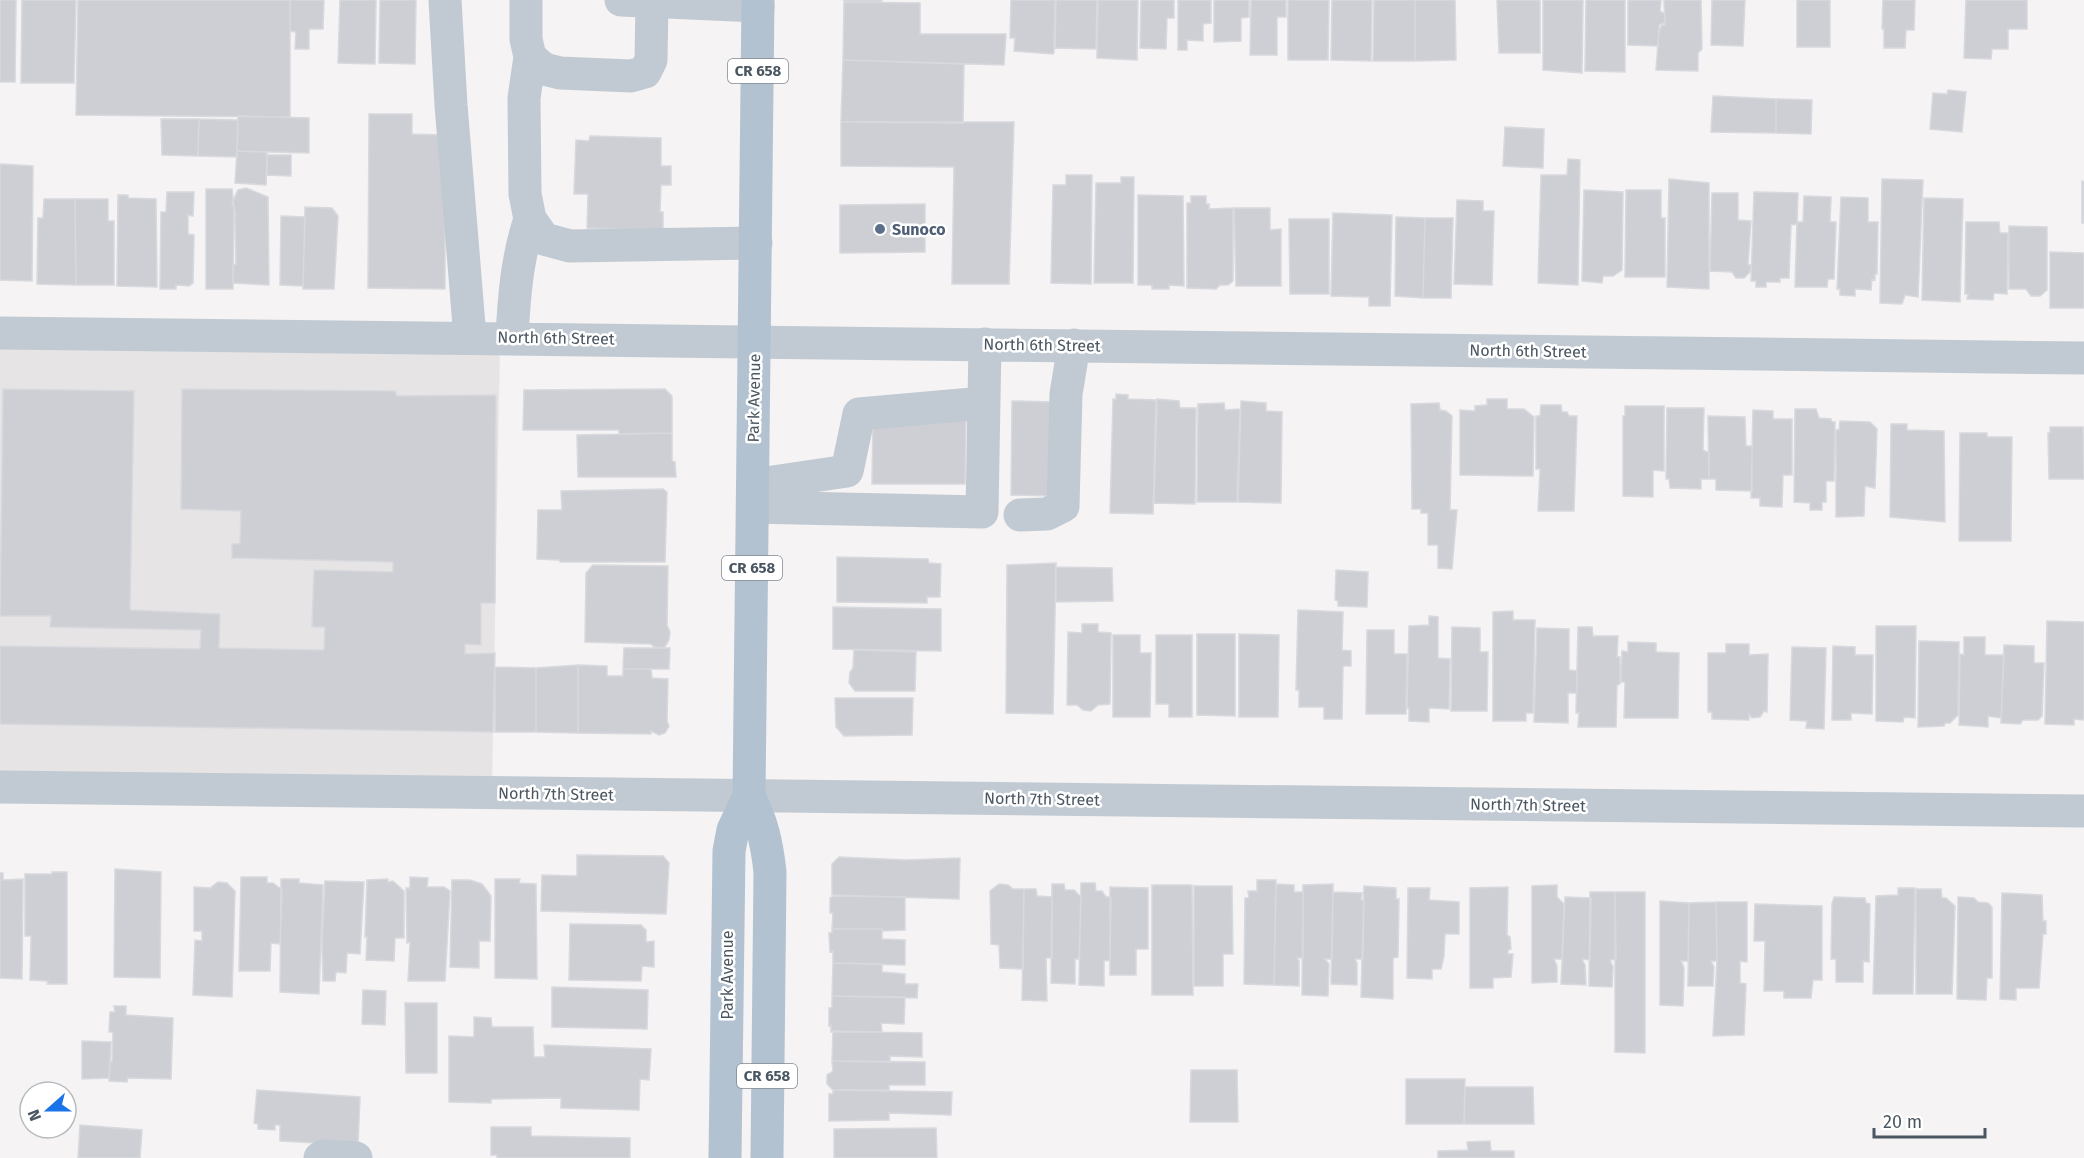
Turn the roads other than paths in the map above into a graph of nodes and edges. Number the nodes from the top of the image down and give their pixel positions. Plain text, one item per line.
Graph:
1 (445, 0) edge
2 (526, 0) edge
3 (636, 1) edge
4 (758, 3) edge
5 (530, 57) junction
6 (530, 219) junction
7 (756, 243) junction
8 (0, 333) edge
9 (471, 338) junction
10 (512, 338) junction
11 (755, 341) junction
12 (985, 344) junction
13 (1074, 345) junction
14 (2084, 358) edge
15 (984, 403) junction
16 (753, 496) junction
17 (1020, 515) dead end
18 (0, 787) edge
19 (749, 796) junction
20 (2084, 811) edge
21 (320, 1158) edge
22 (356, 1158) edge
23 (725, 1158) edge
24 (767, 1158) edge

1 - 9 street
2 - 5 street
3 - 4 street
3 - 5 street
4 - 7 main road, Park Avenue / CR 658
5 - 6 street
6 - 7 street
6 - 10 street
7 - 11 main road, Park Avenue / CR 658
8 - 9 street, North 6th Street
9 - 10 street, North 6th Street
10 - 11 street, North 6th Street
11 - 12 street, North 6th Street
11 - 16 main road, Park Avenue / CR 658
12 - 13 street, North 6th Street
12 - 15 street
13 - 14 street, North 6th Street
13 - 17 street
15 - 16 street
15 - 16 street
16 - 19 main road, Park Avenue / CR 658
18 - 19 street, North 7th Street
19 - 20 street, North 7th Street
19 - 23 main road, Park Avenue / CR 658
19 - 24 main road, Park Avenue / CR 658
21 - 22 street

